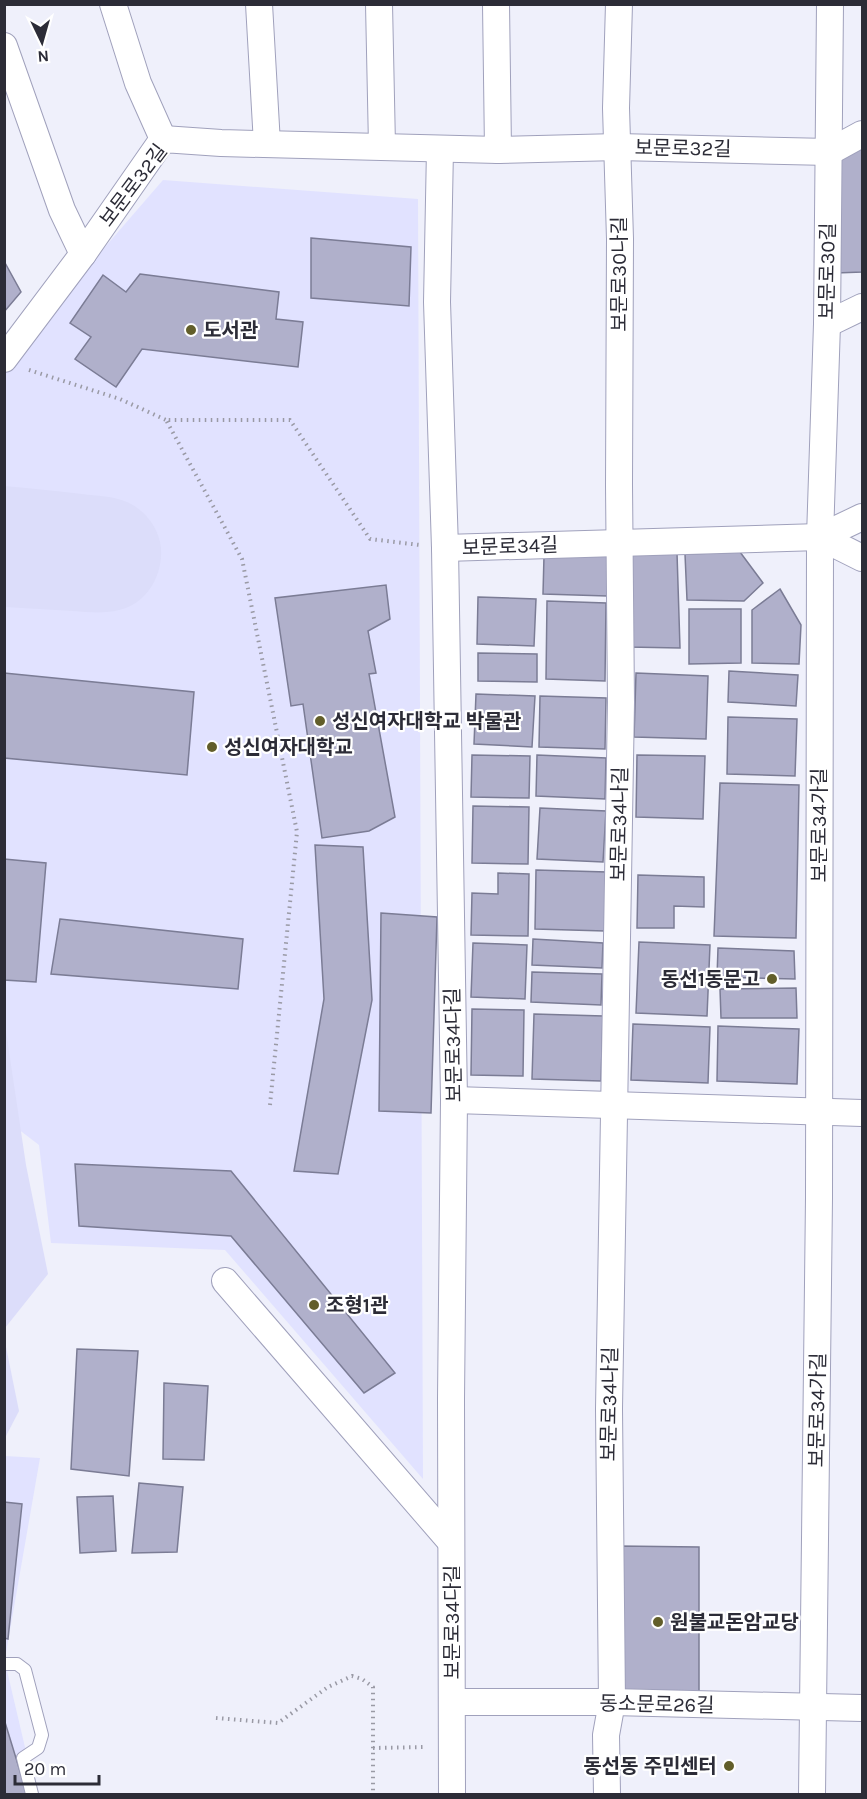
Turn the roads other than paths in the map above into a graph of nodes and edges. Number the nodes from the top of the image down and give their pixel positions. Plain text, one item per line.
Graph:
1 (112, 4) edge
2 (259, 4) edge
3 (379, 4) edge
4 (496, 4) edge
5 (619, 4) edge
6 (830, 4) edge
7 (4, 46) edge
8 (862, 134) edge
9 (163, 139) junction
10 (267, 144) junction
11 (382, 146) junction
12 (618, 147) junction
13 (440, 149) junction
14 (498, 150) junction
15 (829, 152) junction
16 (82, 254) junction
17 (862, 307) edge
18 (827, 324) junction
19 (15, 364) edge
20 (862, 517) edge
21 (820, 537) junction
22 (620, 543) junction
23 (445, 548) junction
24 (862, 558) edge
25 (454, 1100) junction
26 (614, 1106) junction
27 (819, 1112) junction
28 (862, 1113) edge
29 (225, 1281) dead end
30 (451, 1542) junction
31 (4, 1664) edge
32 (452, 1702) junction
33 (612, 1702) junction
34 (813, 1707) junction
35 (862, 1708) edge
36 (32, 1794) edge
37 (452, 1794) edge
38 (606, 1794) edge
39 (812, 1794) edge

1 - 9 street
2 - 10 street
3 - 11 street
4 - 14 street
5 - 12 street, 보문로30나길
6 - 15 street, 보문로30길
7 - 16 street, 보문로32길
8 - 15 street, 보문로32길
9 - 10 street, 보문로32길
9 - 16 street, 보문로32길
10 - 11 street, 보문로32길
11 - 13 street, 보문로32길
12 - 14 street, 보문로32길
12 - 15 street, 보문로32길
12 - 22 street, 보문로30나길
13 - 14 street, 보문로32길
13 - 23 street, 보문로34길
15 - 18 street, 보문로30길
16 - 19 street, 보문로32길
17 - 18 street
18 - 21 street, 보문로30길
20 - 21 street, 보문로34길
21 - 22 street, 보문로34길
21 - 24 street
21 - 27 street, 보문로34가길
22 - 23 street, 보문로34길
22 - 26 street, 보문로34나길
23 - 25 street, 보문로34다길
25 - 26 street
25 - 30 street, 보문로34다길
26 - 27 street
26 - 33 street, 보문로34나길
27 - 28 street
27 - 34 street, 보문로34가길
29 - 30 street, 보문로34다길
30 - 32 street, 보문로34다길
31 - 36 lane
32 - 33 street, 동소문로26길
32 - 37 street, 보문로34다길
33 - 34 street, 동소문로26길
33 - 38 street, 보문로34나길
34 - 35 street, 동소문로26길
34 - 39 street, 보문로34가길

